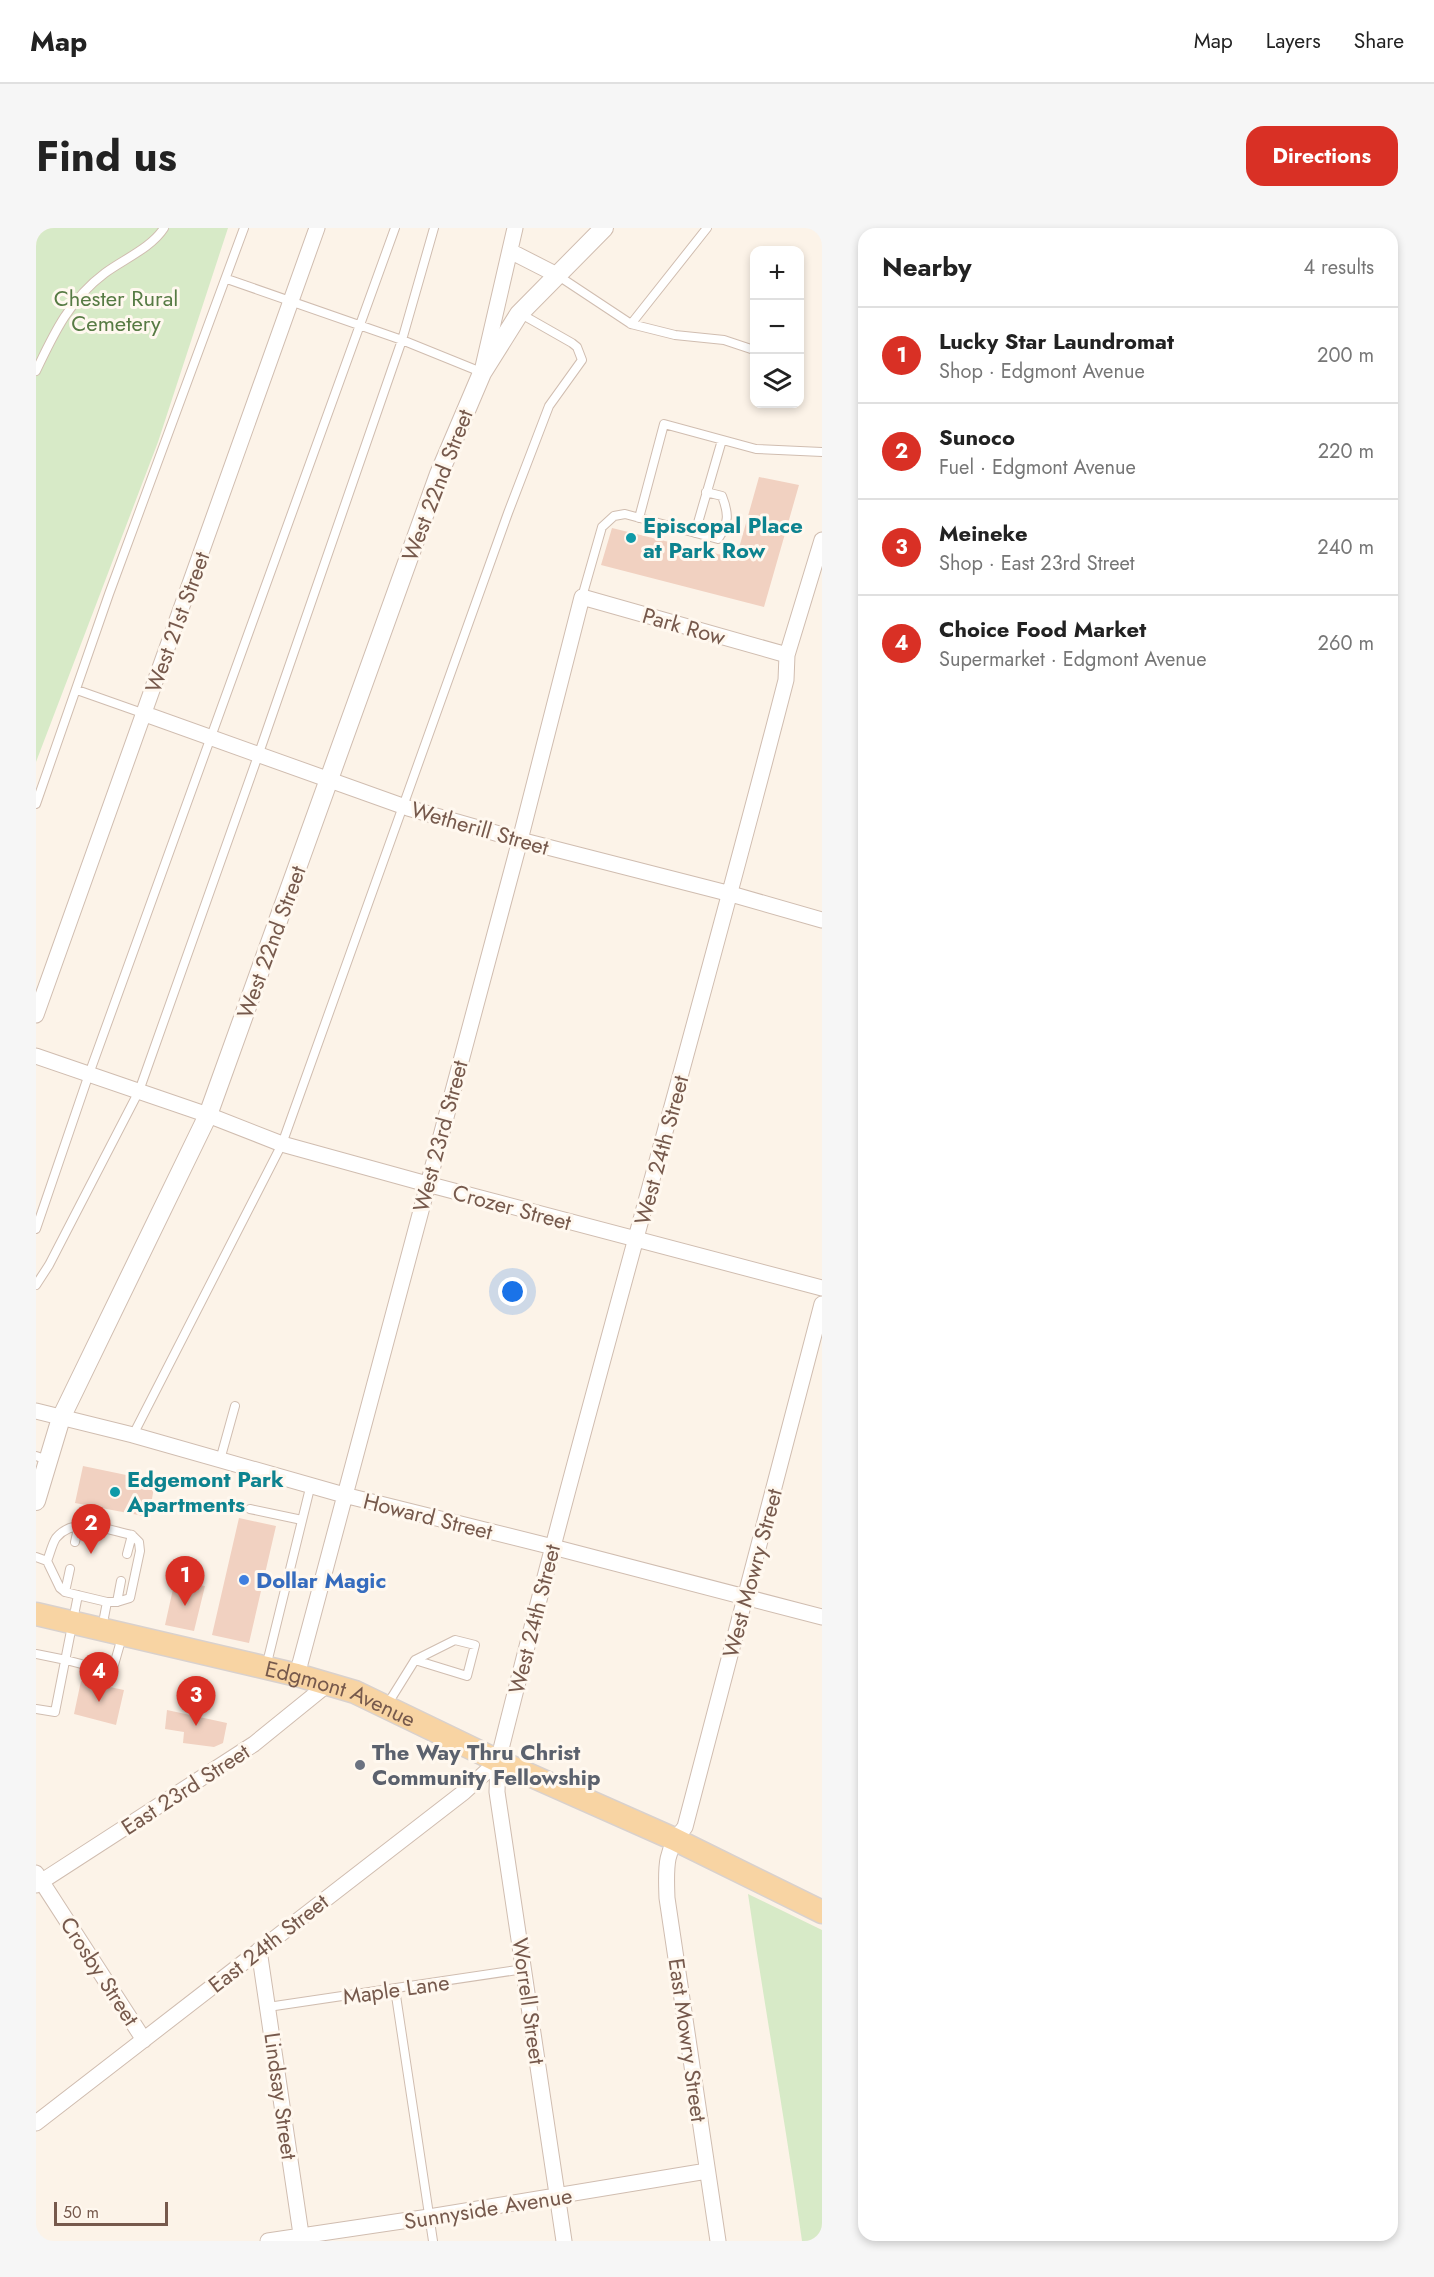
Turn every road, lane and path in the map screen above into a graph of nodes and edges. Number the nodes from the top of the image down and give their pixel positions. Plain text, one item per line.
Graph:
1 (164, 228) edge
2 (244, 228) edge
3 (317, 228) edge
4 (395, 228) edge
5 (434, 228) edge
6 (515, 228) edge
7 (604, 228) edge
8 (707, 228) edge
9 (510, 250) junction
10 (557, 274) junction
11 (226, 279) junction
12 (291, 301) junction
13 (519, 314) junction
14 (631, 324) junction
15 (361, 326) junction
16 (402, 340) junction
17 (750, 349) edge
18 (36, 371) edge
19 (482, 373) junction
20 (722, 440) junction
21 (822, 452) edge
22 (706, 492) junction
23 (639, 518) junction
24 (695, 533) junction
25 (822, 540) edge
26 (582, 597) junction
27 (787, 655) junction
28 (77, 690) junction
29 (145, 714) junction
30 (213, 737) junction
31 (259, 753) junction
32 (330, 780) junction
33 (36, 804) edge
34 (404, 806) junction
35 (520, 840) junction
36 (731, 894) junction
37 (822, 920) edge
38 (36, 1015) edge
39 (36, 1056) edge
40 (89, 1074) junction
41 (139, 1091) junction
42 (208, 1115) junction
43 (282, 1144) junction
44 (427, 1184) junction
45 (36, 1229) edge
46 (637, 1240) junction
47 (36, 1285) edge
48 (822, 1288) edge
49 (822, 1304) edge
50 (235, 1406) dead end
51 (36, 1411) edge
52 (61, 1418) junction
53 (133, 1435) junction
54 (42, 1458) edge
55 (220, 1460) junction
56 (312, 1484) junction
57 (344, 1495) junction
58 (36, 1501) edge
59 (250, 1509) dead end
60 (302, 1520) junction
61 (79, 1524) junction
62 (132, 1534) junction
63 (75, 1542) dead end
64 (552, 1547) junction
65 (128, 1554) dead end
66 (36, 1557) edge
67 (47, 1561) junction
68 (70, 1569) dead end
69 (121, 1581) dead end
70 (65, 1592) junction
71 (78, 1595) junction
72 (746, 1597) junction
73 (107, 1602) junction
74 (117, 1602) junction
75 (36, 1614) edge
76 (822, 1617) edge
77 (74, 1623) junction
78 (112, 1632) junction
79 (36, 1654) edge
80 (66, 1660) junction
81 (415, 1660) junction
82 (266, 1668) junction
83 (297, 1675) junction
84 (328, 1684) junction
85 (386, 1706) junction
86 (36, 1709) edge
87 (498, 1761) junction
88 (674, 1839) junction
89 (38, 1880) edge
90 (822, 1912) edge
91 (259, 1950) junction
92 (524, 1969) junction
93 (395, 1989) junction
94 (268, 2007) junction
95 (144, 2040) junction
96 (36, 2123) edge
97 (707, 2171) junction
98 (557, 2197) junction
99 (429, 2217) junction
100 (302, 2239) edge
101 (268, 2241) edge
102 (433, 2241) edge
103 (564, 2241) edge
104 (718, 2241) edge

1 - 18 lane
2 - 11 lane
3 - 12 street, West 21st Street
4 - 15 lane
5 - 16 lane
6 - 9 street, West 22nd Street
7 - 10 street, West 22nd Street
8 - 14 lane
9 - 10 street
9 - 19 street, West 22nd Street
10 - 13 street, West 22nd Street
10 - 14 lane
11 - 12 lane
11 - 28 lane
12 - 15 lane
12 - 29 street, West 21st Street
13 - 19 street, West 22nd Street
13 - 34 lane
14 - 17 lane
15 - 16 lane
15 - 30 lane
16 - 19 lane
16 - 31 lane
19 - 32 street, West 22nd Street
20 - 21 lane
20 - 22 lane
20 - 23 lane
22 - 24 lane
22 - 24 lane
23 - 24 lane
23 - 26 lane
25 - 27 street, West 24th Street
26 - 27 street, Park Row
26 - 35 street, West 23rd Street
27 - 36 street, West 24th Street
28 - 29 lane
28 - 33 lane
29 - 30 street, Wetherill Street
29 - 38 street, West 21st Street
30 - 31 street, Wetherill Street
30 - 40 lane
31 - 32 street, Wetherill Street
31 - 41 lane
32 - 34 street, Wetherill Street
32 - 42 street, West 22nd Street
34 - 35 street, Wetherill Street
34 - 43 lane
35 - 36 street, Wetherill Street
35 - 44 street, West 23rd Street
36 - 37 street, Wetherill Street
36 - 46 street, West 24th Street
39 - 40 street, Crozer Street
40 - 41 street, Crozer Street
40 - 45 lane
41 - 42 street, Crozer Street
41 - 47 lane
42 - 43 street, Crozer Street
42 - 52 street, West 22nd Street
43 - 44 street, Crozer Street
43 - 53 lane
44 - 46 street, Crozer Street
44 - 57 street, West 23rd Street
46 - 48 street, Crozer Street
46 - 64 street, West 24th Street
49 - 72 street, West Mowry Street
50 - 55 lane
51 - 52 street, Howard Street
52 - 53 street, Howard Street
52 - 54 street, West 22nd Street
53 - 55 street, Howard Street
54 - 58 street, West 22nd Street
55 - 56 street, Howard Street
56 - 57 street, Howard Street
56 - 60 lane
57 - 64 street, Howard Street
57 - 83 street, West 23rd Street
59 - 60 lane
60 - 82 lane
61 - 62 lane
61 - 63 lane
61 - 67 lane
62 - 65 lane
62 - 74 lane
64 - 72 street, Howard Street
64 - 87 street, West 24th Street
66 - 67 lane
67 - 70 lane
68 - 70 lane
69 - 74 lane
70 - 71 lane
71 - 73 lane
71 - 77 lane
72 - 76 street, Howard Street
72 - 88 street, West Mowry Street
73 - 74 lane
73 - 78 lane
75 - 77 main road, Edgmont Avenue
77 - 78 main road, Edgmont Avenue
77 - 80 lane
78 - 80 lane
78 - 82 main road, Edgmont Avenue
79 - 80 lane
80 - 86 lane
81 - 81 lane
81 - 85 lane
82 - 83 main road, Edgmont Avenue
83 - 84 main road, Edgmont Avenue
84 - 85 main road, Edgmont Avenue
84 - 89 street, East 23rd Street
85 - 87 main road, Edgmont Avenue
87 - 88 main road, Edgmont Avenue
87 - 91 street, East 24th Street
87 - 92 street, Worrell Street
88 - 90 main road, Edgmont Avenue
88 - 97 street, East Mowry Street
89 - 95 street, Crosby Street
91 - 94 street, Lindsay Street
91 - 95 street, East 24th Street
92 - 93 lane, Maple Lane
92 - 98 street, Worrell Street
93 - 94 lane, Maple Lane
93 - 99 lane
94 - 100 street, Lindsay Street
95 - 96 street, East 24th Street
97 - 98 street, Sunnyside Avenue
97 - 104 street, East Mowry Street
98 - 99 street, Sunnyside Avenue
98 - 103 street, Worrell Street
99 - 100 street, Sunnyside Avenue
99 - 102 lane
100 - 101 street, Sunnyside Avenue

